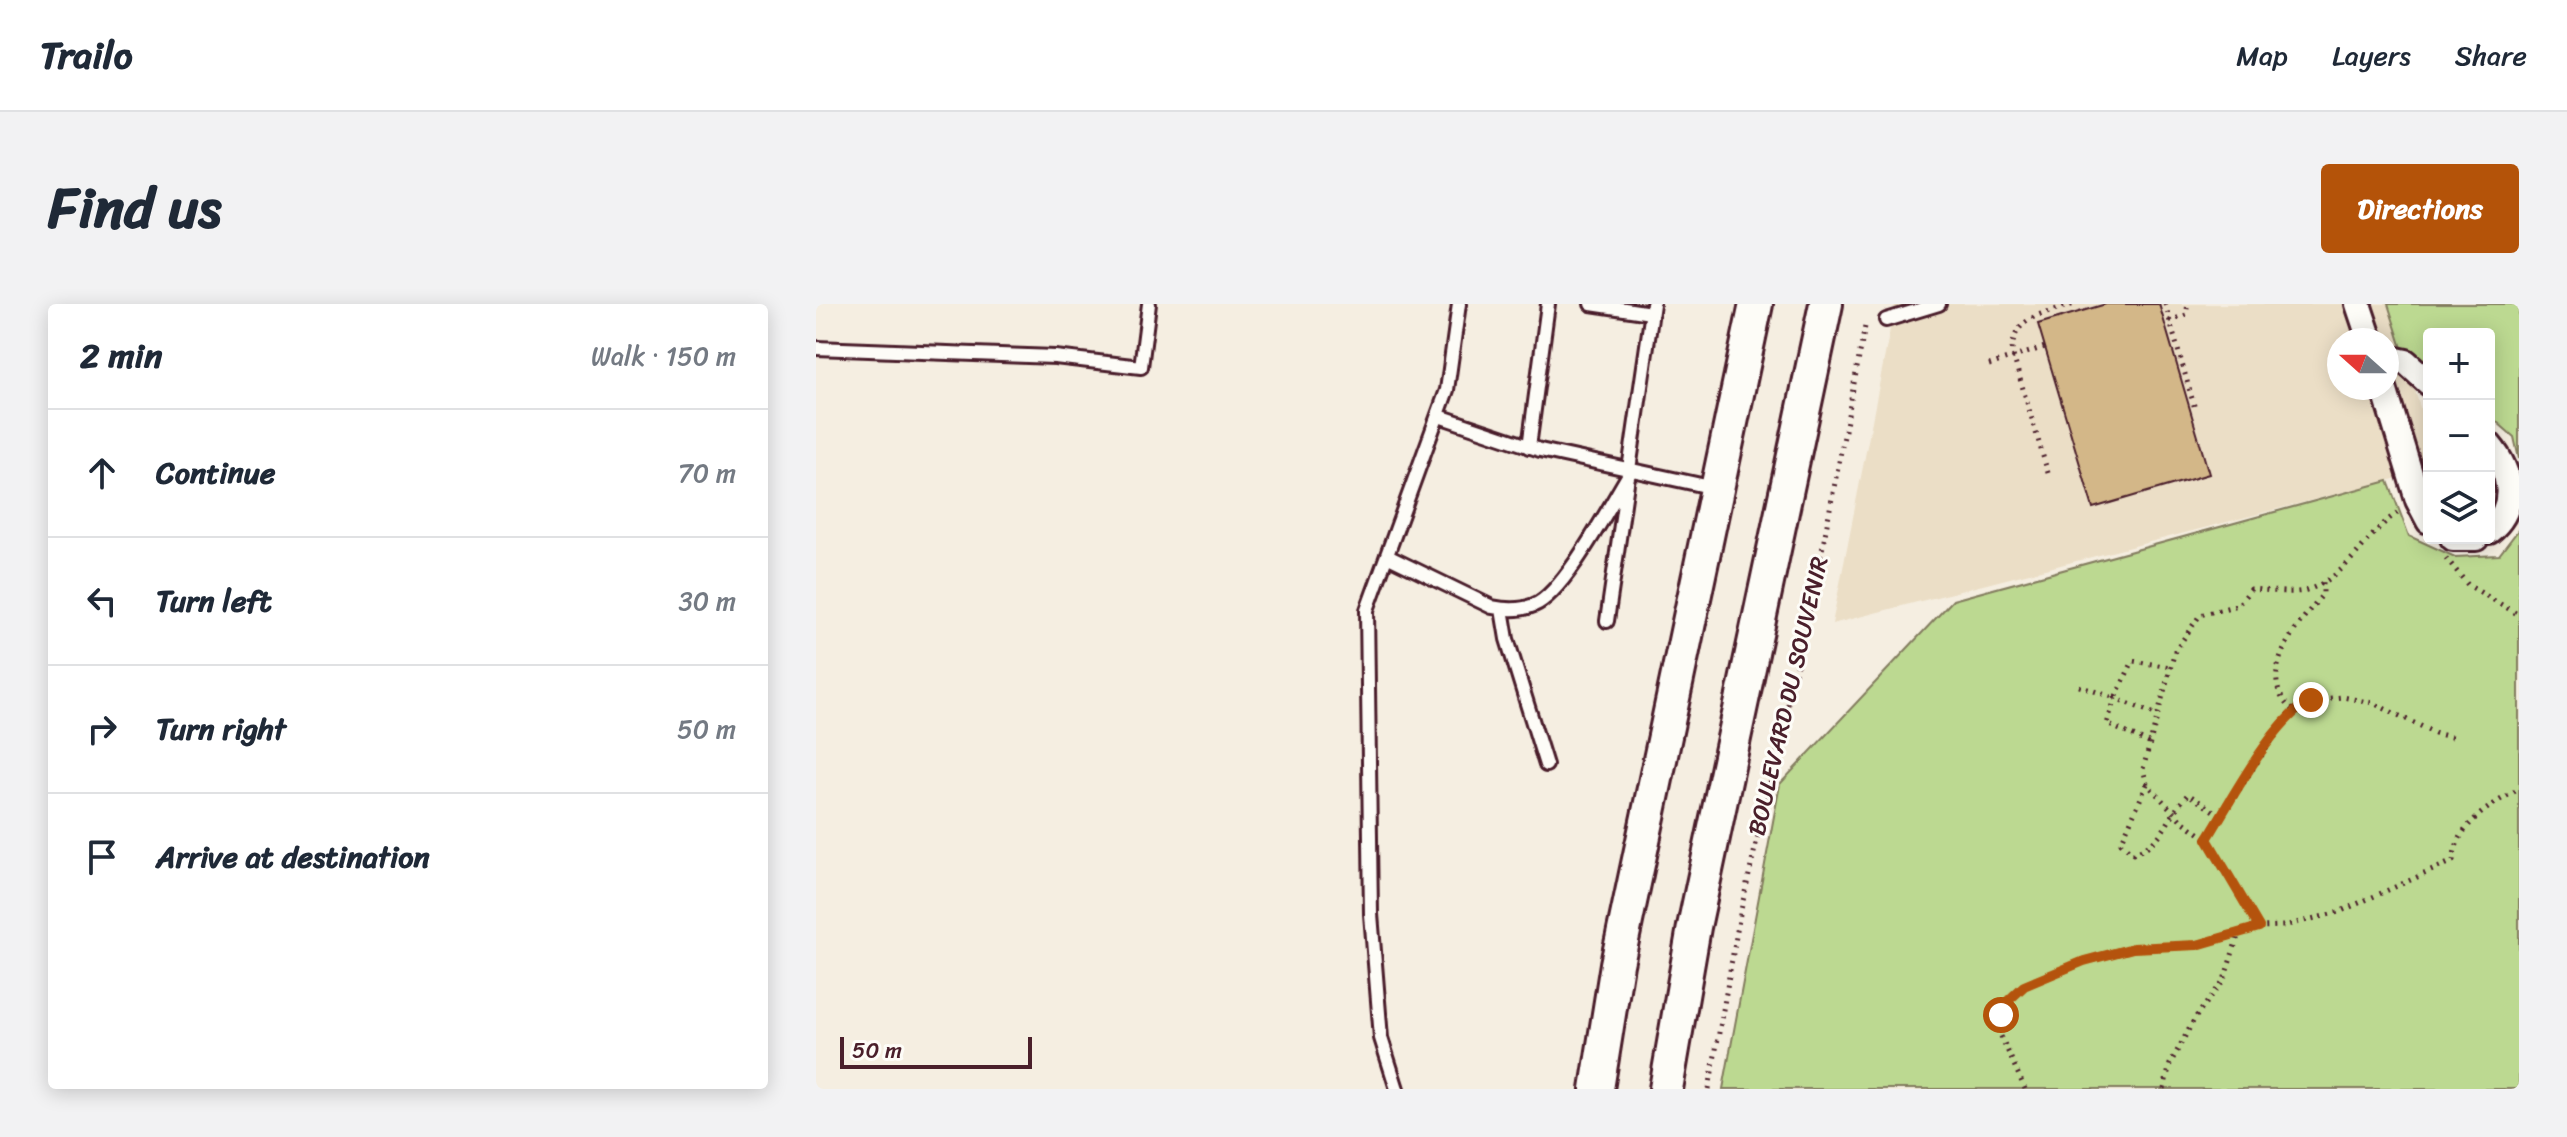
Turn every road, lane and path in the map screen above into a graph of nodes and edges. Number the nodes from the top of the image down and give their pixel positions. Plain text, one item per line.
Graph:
1 (1149, 304) edge
2 (1459, 304) edge
3 (1548, 304) edge
4 (1591, 304) edge
5 (1756, 304) edge
6 (1826, 304) edge
7 (1939, 304) edge
8 (2075, 304) edge
9 (2188, 304) edge
10 (2358, 304) edge
11 (2163, 306) edge
12 (1652, 308) edge
13 (1868, 313) dead end
14 (1886, 320) dead end
15 (2169, 321) junction
16 (2366, 328) edge
17 (2045, 347) dead end
18 (816, 348) edge
19 (2014, 357) junction
20 (2399, 361) edge
21 (1989, 365) dead end
22 (2423, 378) edge
23 (2388, 400) edge
24 (2195, 409) dead end
25 (1439, 416) junction
26 (1529, 447) junction
27 (2495, 452) edge
28 (1631, 471) junction
29 (2048, 473) dead end
30 (1718, 489) junction
31 (2423, 511) edge
32 (2495, 525) edge
33 (2448, 545) edge
34 (1387, 556) junction
35 (2323, 581) junction
36 (1502, 609) junction
37 (2519, 615) edge
38 (1607, 621) dead end
39 (2170, 667) junction
40 (2079, 686) dead end
41 (2115, 698) junction
42 (2292, 710) junction
43 (2155, 714) junction
44 (2455, 738) dead end
45 (2149, 743) junction
46 (1546, 765) dead end
47 (2147, 784) junction
48 (2519, 789) edge
49 (2173, 810) junction
50 (2221, 816) junction
51 (2207, 839) junction
52 (2259, 927) junction
53 (2240, 933) junction
54 (1397, 1089) edge
55 (1597, 1089) edge
56 (1666, 1089) edge
57 (1709, 1089) edge
58 (2025, 1089) edge
59 (2164, 1089) edge

1 - 18 lane
2 - 25 lane
3 - 26 lane
4 - 12 lane
5 - 30 street
6 - 56 street, BOULEVARD DU SOUVENIR
7 - 14 lane
8 - 19 path
9 - 15 path
10 - 16 street
11 - 15 path
12 - 28 lane
13 - 57 path, BOULEVARD DU SOUVENIR
15 - 24 path
17 - 19 path
19 - 21 path
19 - 29 path
20 - 22 street
23 - 31 street
25 - 26 lane
25 - 34 lane
26 - 28 lane
27 - 32 street
28 - 30 lane
28 - 36 lane
28 - 38 lane
30 - 55 street
31 - 35 path
33 - 37 path
34 - 36 lane
34 - 54 lane
35 - 39 path
35 - 42 path
36 - 46 lane
39 - 41 path
39 - 43 path
40 - 41 path
41 - 43 path
41 - 45 path
42 - 44 path
42 - 50 path
43 - 45 path
45 - 47 path
47 - 49 path
47 - 49 path
48 - 52 path
49 - 50 path
49 - 51 path
50 - 51 path
51 - 52 path
52 - 53 path
53 - 58 path
53 - 59 path

